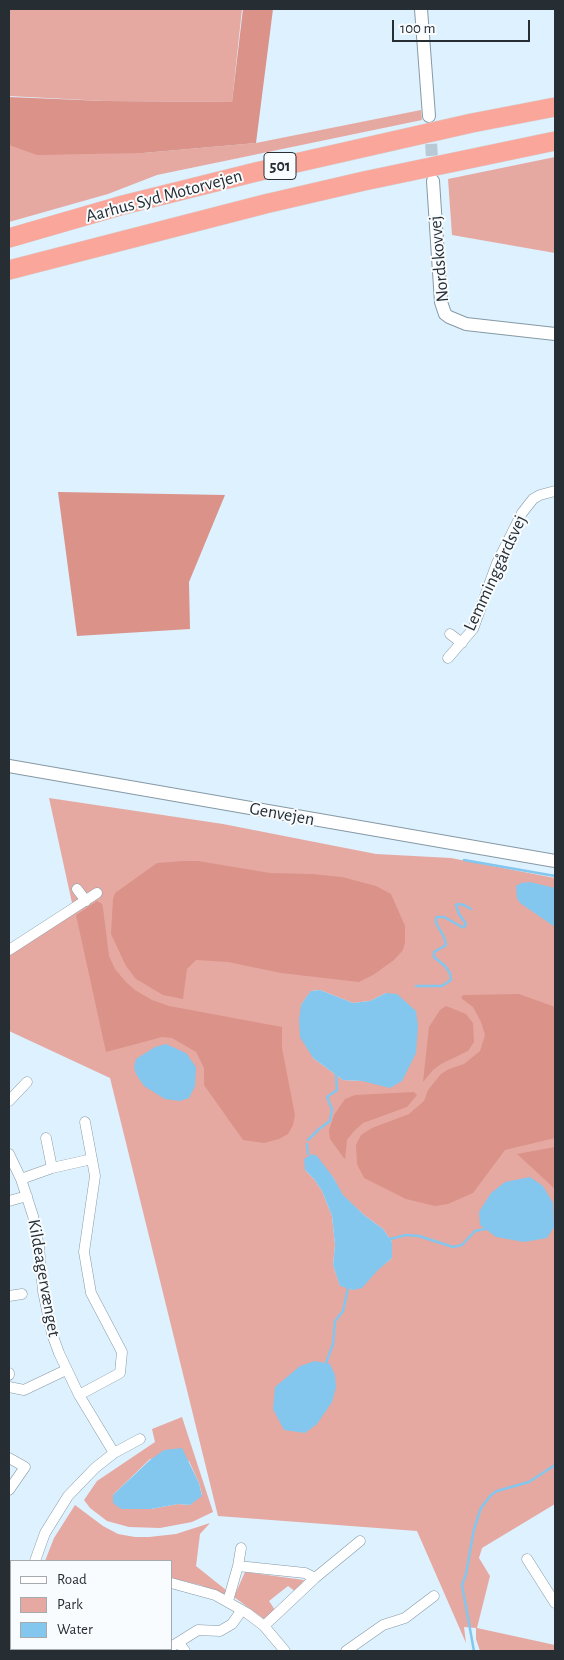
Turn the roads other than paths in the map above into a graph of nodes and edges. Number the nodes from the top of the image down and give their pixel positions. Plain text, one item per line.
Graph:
1 (421, 9) edge
2 (555, 107) edge
3 (429, 116) tunnel mouth
4 (555, 141) edge
5 (433, 181) tunnel mouth
6 (9, 238) edge
7 (9, 270) edge
8 (555, 334) edge
9 (555, 491) edge
10 (450, 634) dead end
11 (462, 643) junction
12 (448, 658) dead end
13 (9, 766) edge
14 (555, 861) edge
15 (77, 889) dead end
16 (97, 893) dead end
17 (86, 901) junction
18 (9, 950) edge
19 (27, 1082) dead end
20 (9, 1101) edge
21 (84, 1122) dead end
22 (46, 1138) dead end
23 (9, 1154) edge
24 (92, 1159) junction
25 (52, 1168) junction
26 (21, 1179) junction
27 (27, 1196) junction
28 (9, 1201) edge
29 (22, 1294) dead end
30 (9, 1296) edge
31 (66, 1370) junction
32 (9, 1387) edge
33 (79, 1395) junction
34 (140, 1439) dead end
35 (114, 1453) junction
36 (9, 1458) edge
37 (9, 1490) edge
38 (360, 1541) dead end
39 (241, 1548) dead end
40 (527, 1558) dead end
41 (34, 1560) edge
42 (238, 1566) junction
43 (315, 1578) junction
44 (172, 1583) edge
45 (434, 1596) dead end
46 (228, 1601) junction
47 (555, 1603) edge
48 (242, 1610) junction
49 (264, 1626) junction
50 (176, 1647) edge
51 (285, 1651) edge
52 (346, 1651) edge

1 - 3 street
2 - 6 highway, Aarhus Syd Motorvejen / 501
4 - 7 highway, Aarhus Syd Motorvejen / 501
5 - 8 street, Nordskovvej
9 - 11 street, Lemminggårdsvej
10 - 11 street, Lemminggårdsvej
11 - 12 street, Lemminggårdsvej
13 - 14 street, Genvejen
15 - 17 street
16 - 17 street
17 - 18 street
19 - 20 street
21 - 24 street
22 - 25 street
23 - 26 street, Kildeagervænget
24 - 25 street
24 - 33 street
25 - 26 street
26 - 27 street, Kildeagervænget
27 - 28 street
27 - 31 street, Kildeagervænget
29 - 30 street
31 - 32 street
31 - 33 street, Kildeagervænget
33 - 35 street, Kildeagervænget
34 - 35 street
35 - 41 street
36 - 37 street
38 - 43 street
39 - 42 street
40 - 47 street
42 - 43 street
42 - 46 street
43 - 49 street
44 - 46 street
45 - 52 street
46 - 48 street
48 - 49 street
48 - 50 street
49 - 51 street

